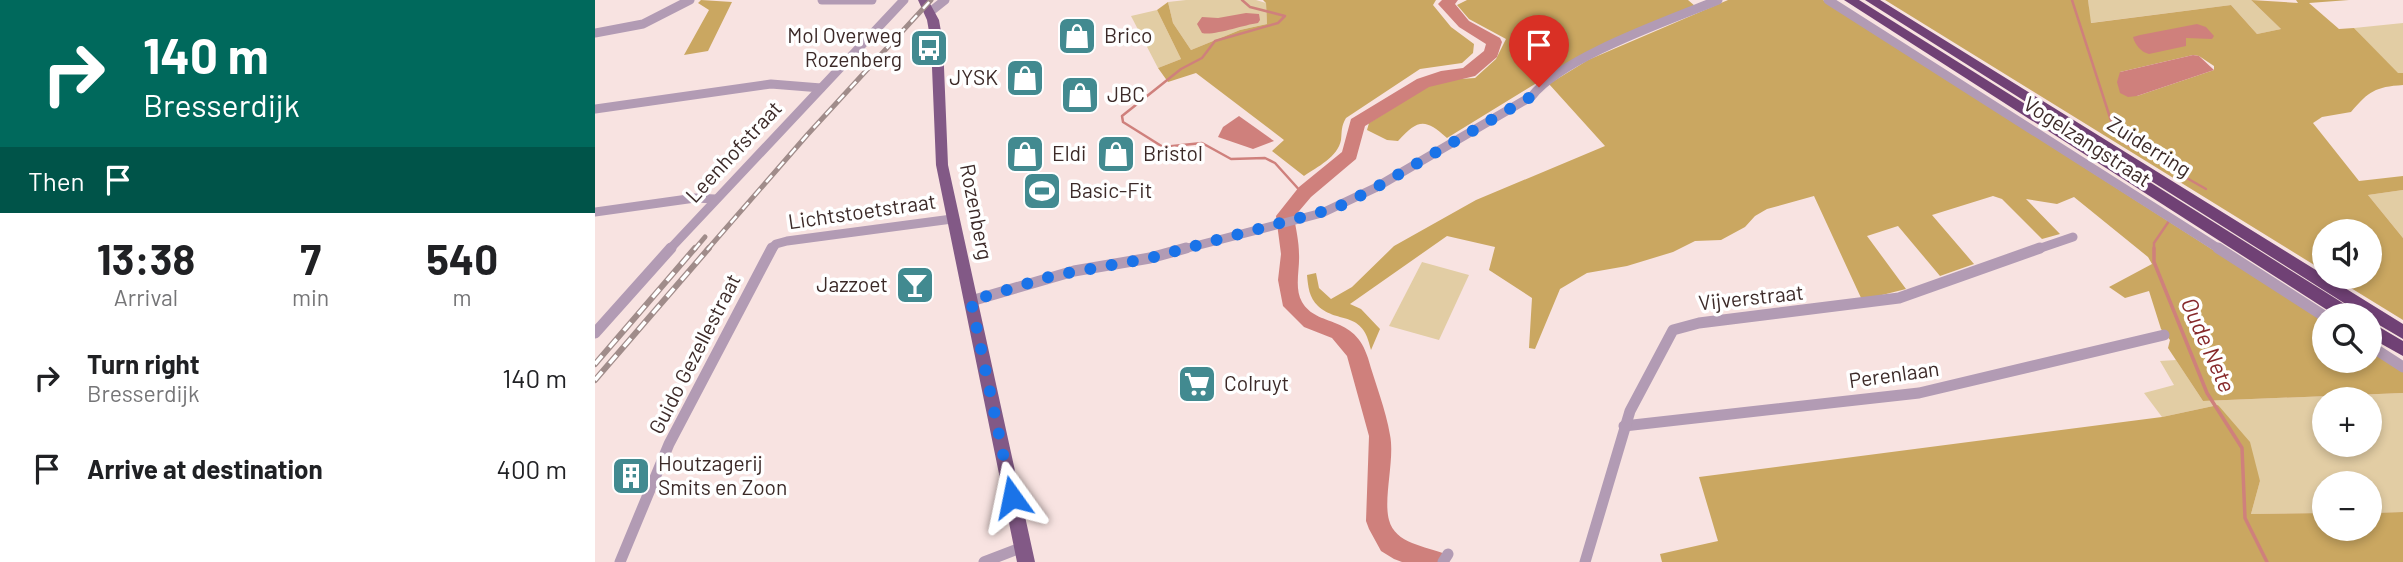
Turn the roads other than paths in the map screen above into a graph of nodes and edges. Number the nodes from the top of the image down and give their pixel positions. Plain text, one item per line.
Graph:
1 (690, 0) edge
2 (822, 0) edge
3 (872, 0) edge
4 (888, 0) edge
5 (945, 0) edge
6 (1719, 0) edge
7 (1828, 0) edge
8 (1850, 0) edge
9 (1871, 0) edge
10 (903, 1) edge
11 (926, 6) edge
12 (595, 33) edge
13 (821, 88) junction
14 (596, 110) edge
15 (715, 199) junction
16 (595, 212) edge
17 (953, 219) junction
18 (2073, 236) dead end
19 (776, 244) joint
20 (971, 301) junction
21 (2330, 303) edge
22 (2312, 308) edge
23 (2403, 332) edge
24 (595, 333) edge
25 (2164, 335) dead end
26 (2382, 336) edge
27 (2403, 349) edge
28 (2382, 353) edge
29 (2403, 367) edge
30 (1624, 426) junction
31 (1024, 554) edge
32 (619, 562) edge
33 (984, 562) edge
34 (1585, 562) edge

1 - 12 street
2 - 3 street
4 - 10 street
5 - 11 street, Rozenberg
6 - 20 street
7 - 22 street, Vogelzangstraat
8 - 21 highway, Zuiderring
9 - 23 highway, Zuiderring
10 - 13 street, Leenhofstraat
11 - 17 main road, Rozenberg
13 - 14 street
13 - 15 street, Leenhofstraat
15 - 16 street
15 - 24 street, Leenhofstraat
17 - 19 street, Lichtstoetstraat
17 - 20 main road, Rozenberg
18 - 30 street, Vijverstraat
19 - 32 street, Guido Gezellestraat
20 - 31 main road, Rozenberg
25 - 30 street, Perenlaan
26 - 27 highway
28 - 29 street
30 - 34 street, Vijverstraat
31 - 33 street

